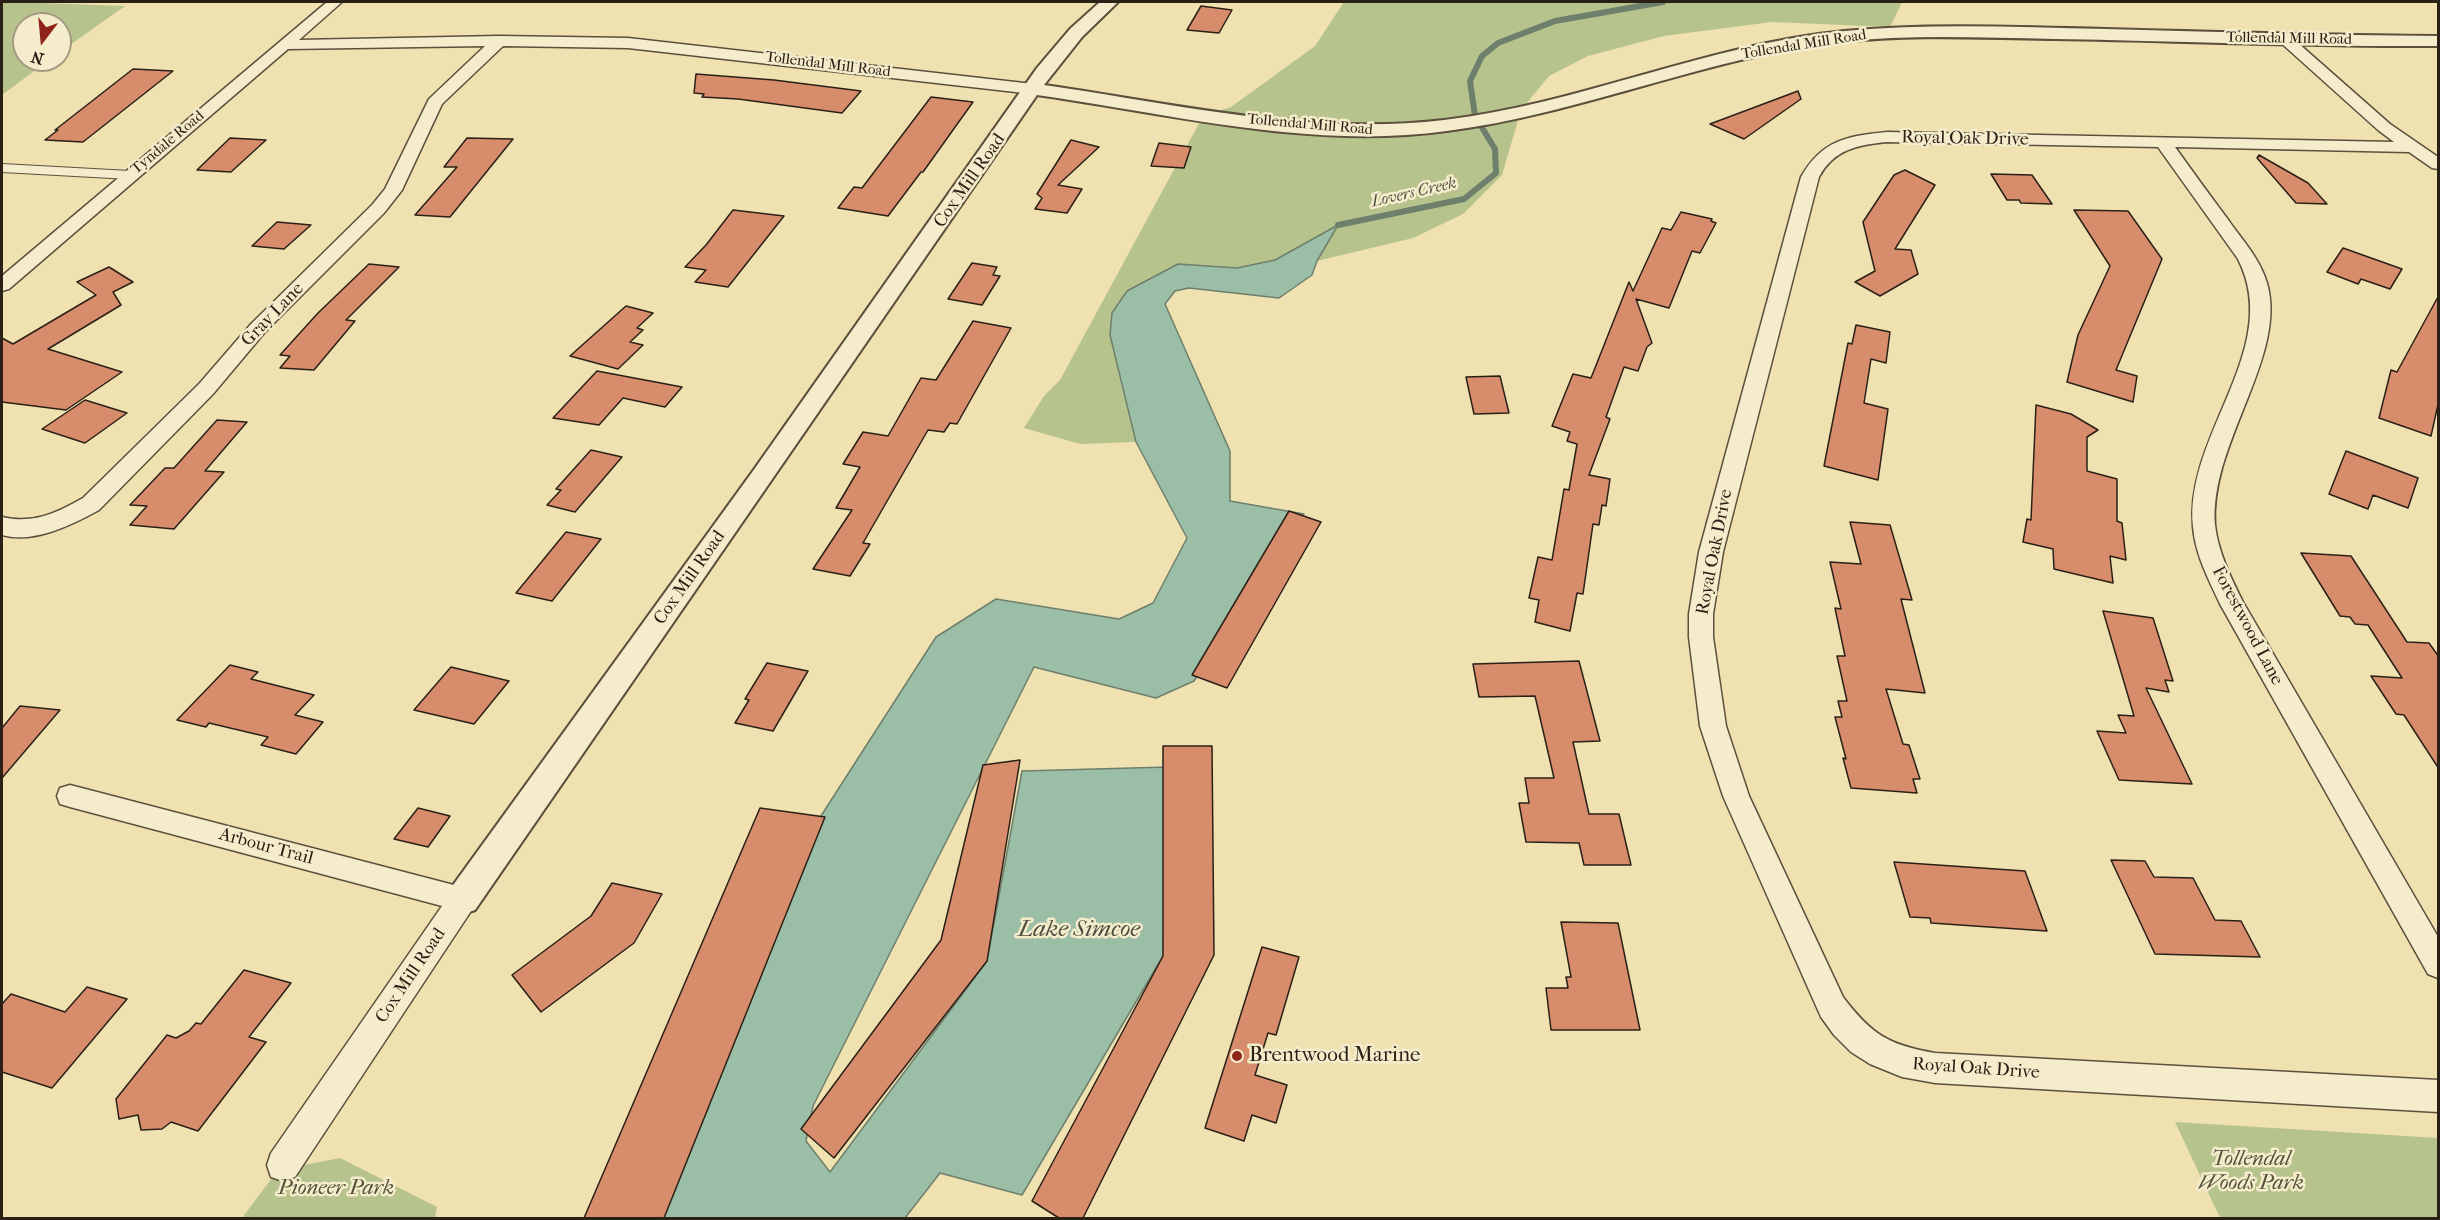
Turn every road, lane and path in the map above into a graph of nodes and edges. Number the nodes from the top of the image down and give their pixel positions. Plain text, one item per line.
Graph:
1 (334, 2) edge
2 (1109, 2) edge
3 (2285, 39) junction
4 (499, 41) junction
5 (2439, 41) edge
6 (284, 45) junction
7 (1033, 89) junction
8 (2163, 143) junction
9 (2410, 147) junction
10 (2439, 165) edge
11 (2, 168) edge
12 (130, 175) junction
13 (2, 285) edge
14 (2, 525) edge
15 (70, 796) dead end
16 (463, 899) junction
17 (2439, 964) edge
18 (2439, 1096) edge
19 (283, 1165) dead end

1 - 6 street, Tyndale Road
2 - 7 street, Cox Mill Road
3 - 5 street, Tollendal Mill Road
3 - 7 street, Tollendal Mill Road
3 - 9 street
4 - 6 street, Tollendal Mill Road
4 - 7 street, Tollendal Mill Road
4 - 14 street, Gray Lane
6 - 12 street, Tyndale Road
7 - 16 street, Cox Mill Road
8 - 9 street, Royal Oak Drive
8 - 17 street, Forestwood Lane
8 - 18 street, Royal Oak Drive
9 - 10 street
11 - 12 lane
12 - 13 street, Tyndale Road
15 - 16 street, Arbour Trail
16 - 19 street, Cox Mill Road

